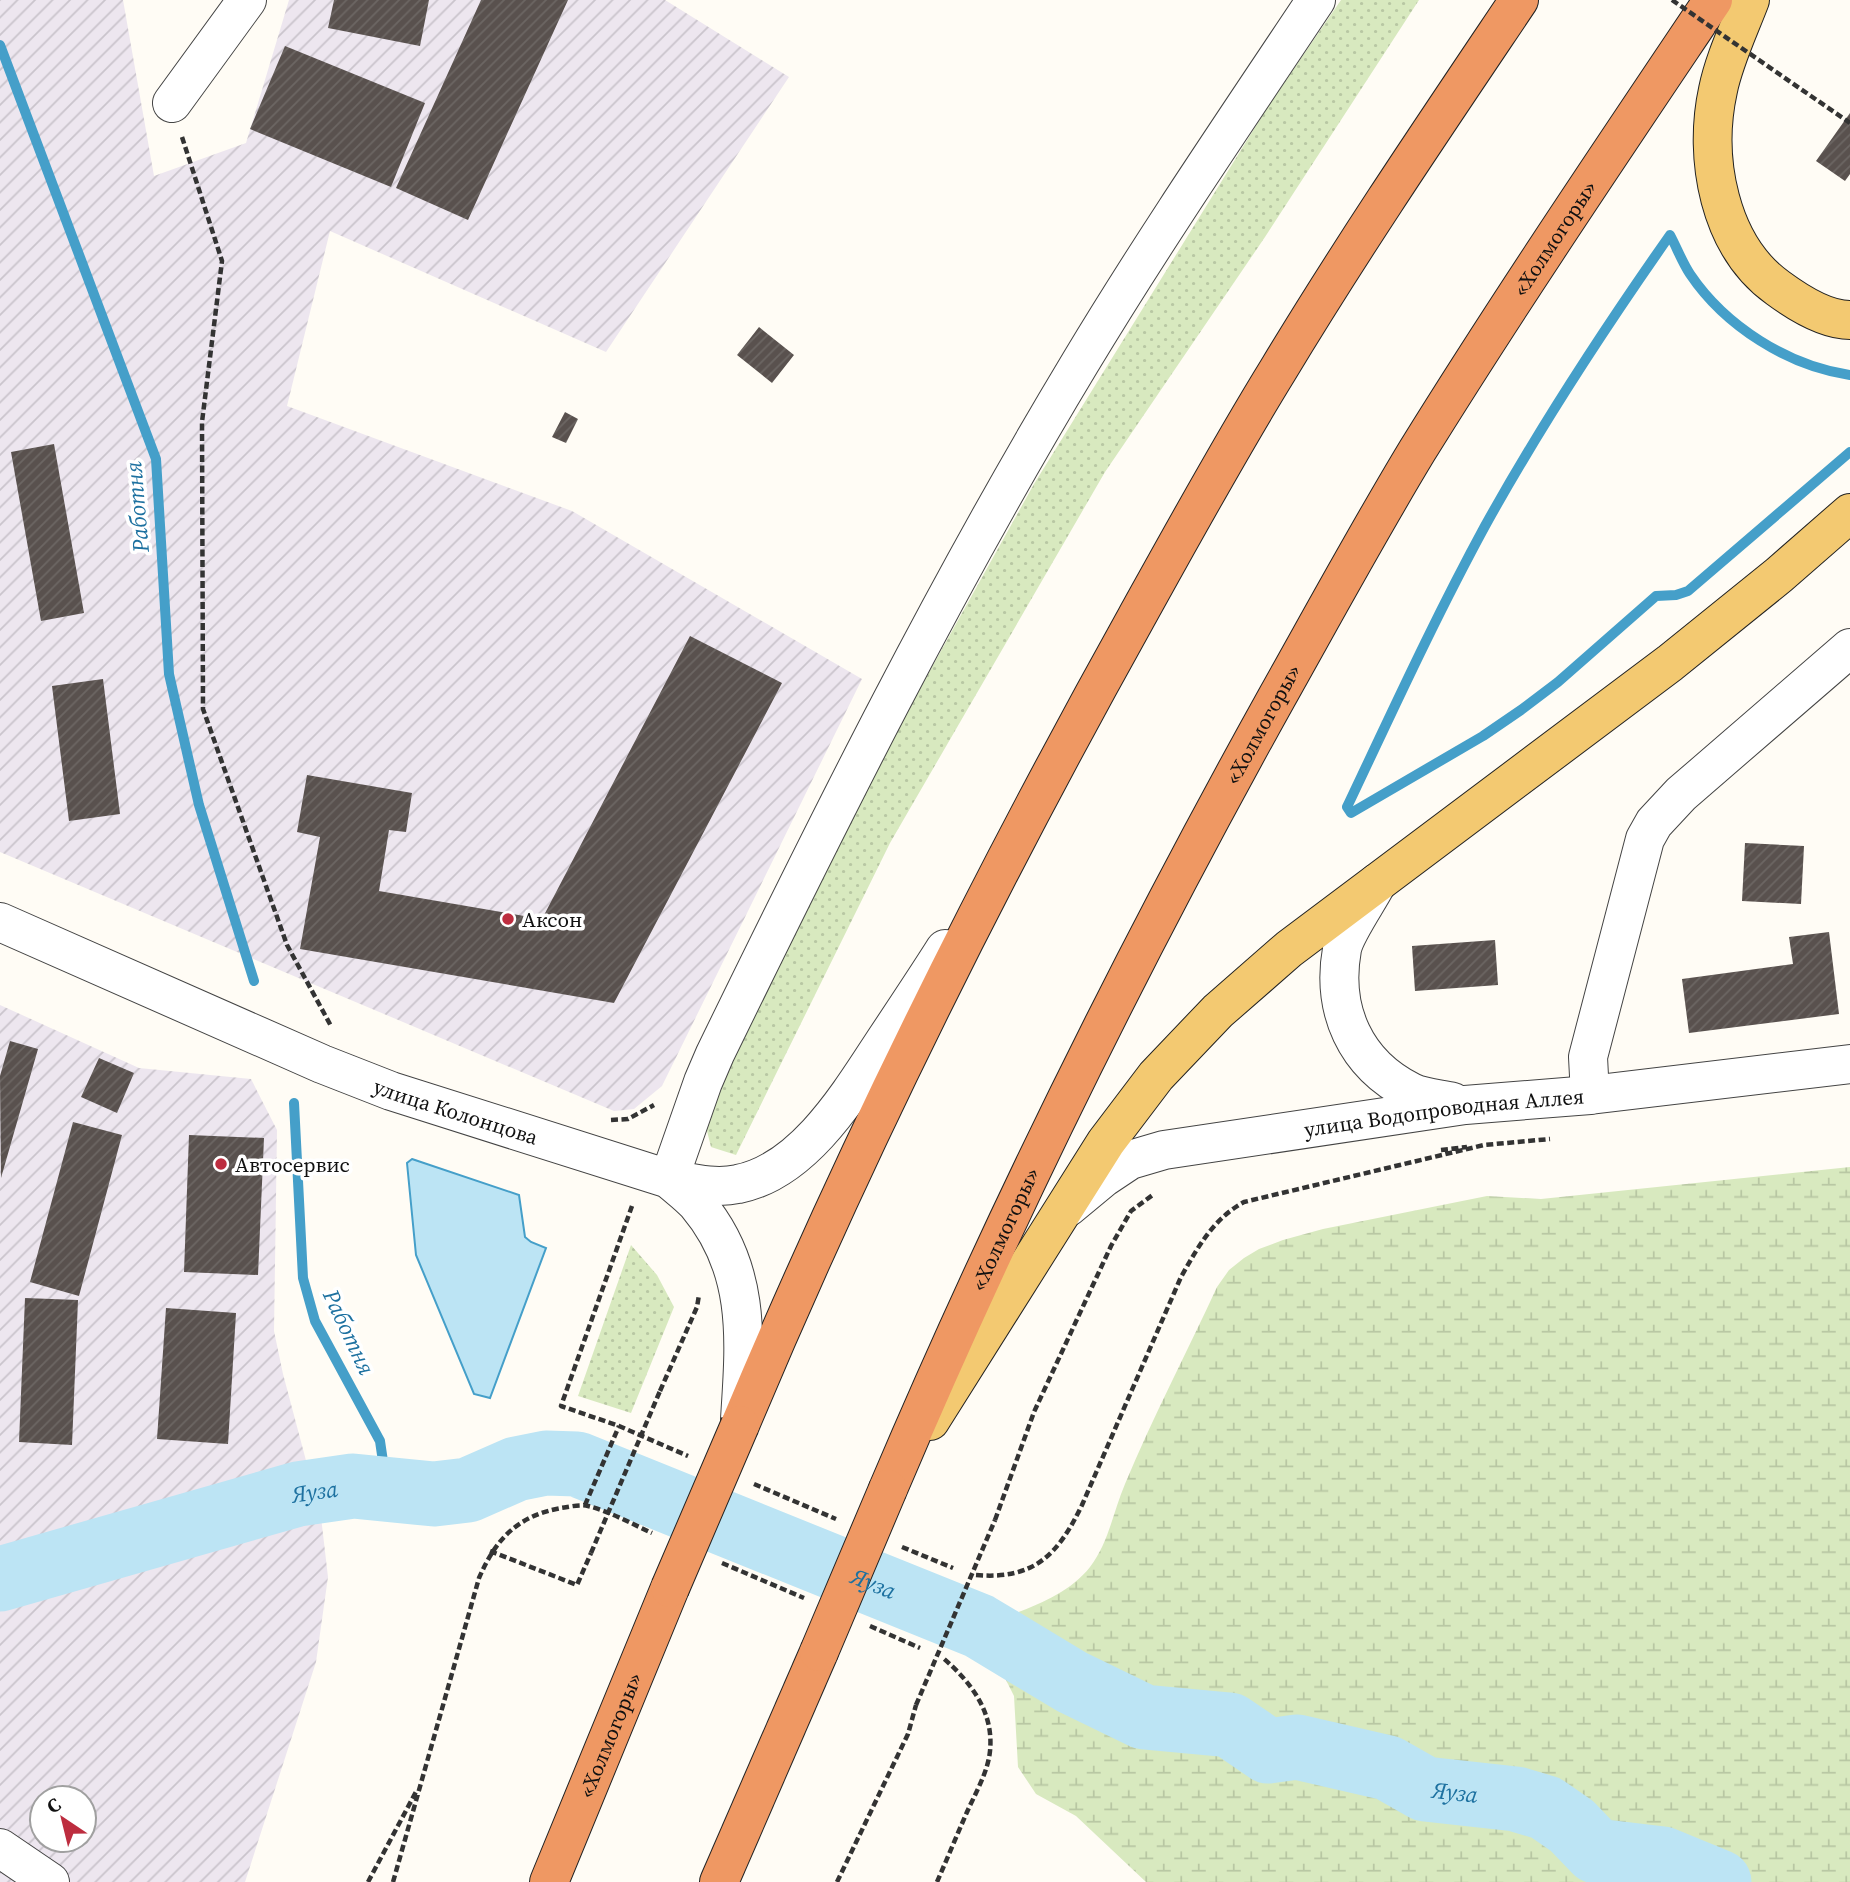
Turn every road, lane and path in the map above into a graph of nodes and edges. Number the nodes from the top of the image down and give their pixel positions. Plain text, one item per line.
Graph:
1 (247, 0) edge
2 (1316, 0) edge
3 (1519, 0) edge
4 (1672, 0) edge
5 (1713, 0) edge
6 (1749, 0) edge
7 (172, 103) joint
8 (1850, 123) edge
9 (1850, 320) edge
10 (1850, 513) edge
11 (1850, 648) edge
12 (1002, 863) junction
13 (1377, 883) junction
14 (0, 922) edge
15 (332, 1028) dead end
16 (1850, 1063) edge
17 (1590, 1095) junction
18 (1465, 1105) junction
19 (1552, 1139) dead end
20 (1484, 1145) junction
21 (1428, 1151) dead end
22 (669, 1180) junction
23 (1164, 1186) dead end
24 (1058, 1216) junction
25 (701, 1287) dead end
26 (740, 1425) junction
27 (619, 1426) dead end
28 (888, 1489) junction
29 (585, 1504) junction
30 (660, 1536) dead end
31 (490, 1551) junction
32 (722, 1563) dead end
33 (976, 1575) dead end
34 (808, 1600) dead end
35 (858, 1621) dead end
36 (920, 1648) dead end
37 (943, 1658) dead end
38 (421, 1782) junction
39 (0, 1848) edge
40 (50, 1882) edge
41 (368, 1882) edge
42 (393, 1882) edge
43 (549, 1882) edge
44 (719, 1882) edge
45 (838, 1882) edge
46 (937, 1882) edge

1 - 7 street
2 - 22 street
3 - 12 highway
4 - 8 path, bridge
5 - 28 highway, «Холмогоры»
6 - 9 main road
7 - 15 path
10 - 13 main road
11 - 17 street
12 - 22 street
12 - 26 highway
13 - 18 street
13 - 24 main road
14 - 22 street, улица Колонцова
16 - 17 street, улица Водопроводная Аллея
17 - 18 street, улица Водопроводная Аллея
18 - 24 street, улица Водопроводная Аллея
19 - 20 path
20 - 21 path
20 - 33 path
22 - 26 street, улица Колонцова
23 - 45 path, bridge
24 - 28 main road
25 - 31 path, bridge
26 - 43 highway, «Холмогоры», bridge
27 - 29 path
28 - 44 highway, «Холмогоры», bridge
29 - 30 path
29 - 31 path
31 - 38 path
32 - 34 path
35 - 36 path
37 - 46 path
38 - 41 path
38 - 42 path
39 - 40 street

